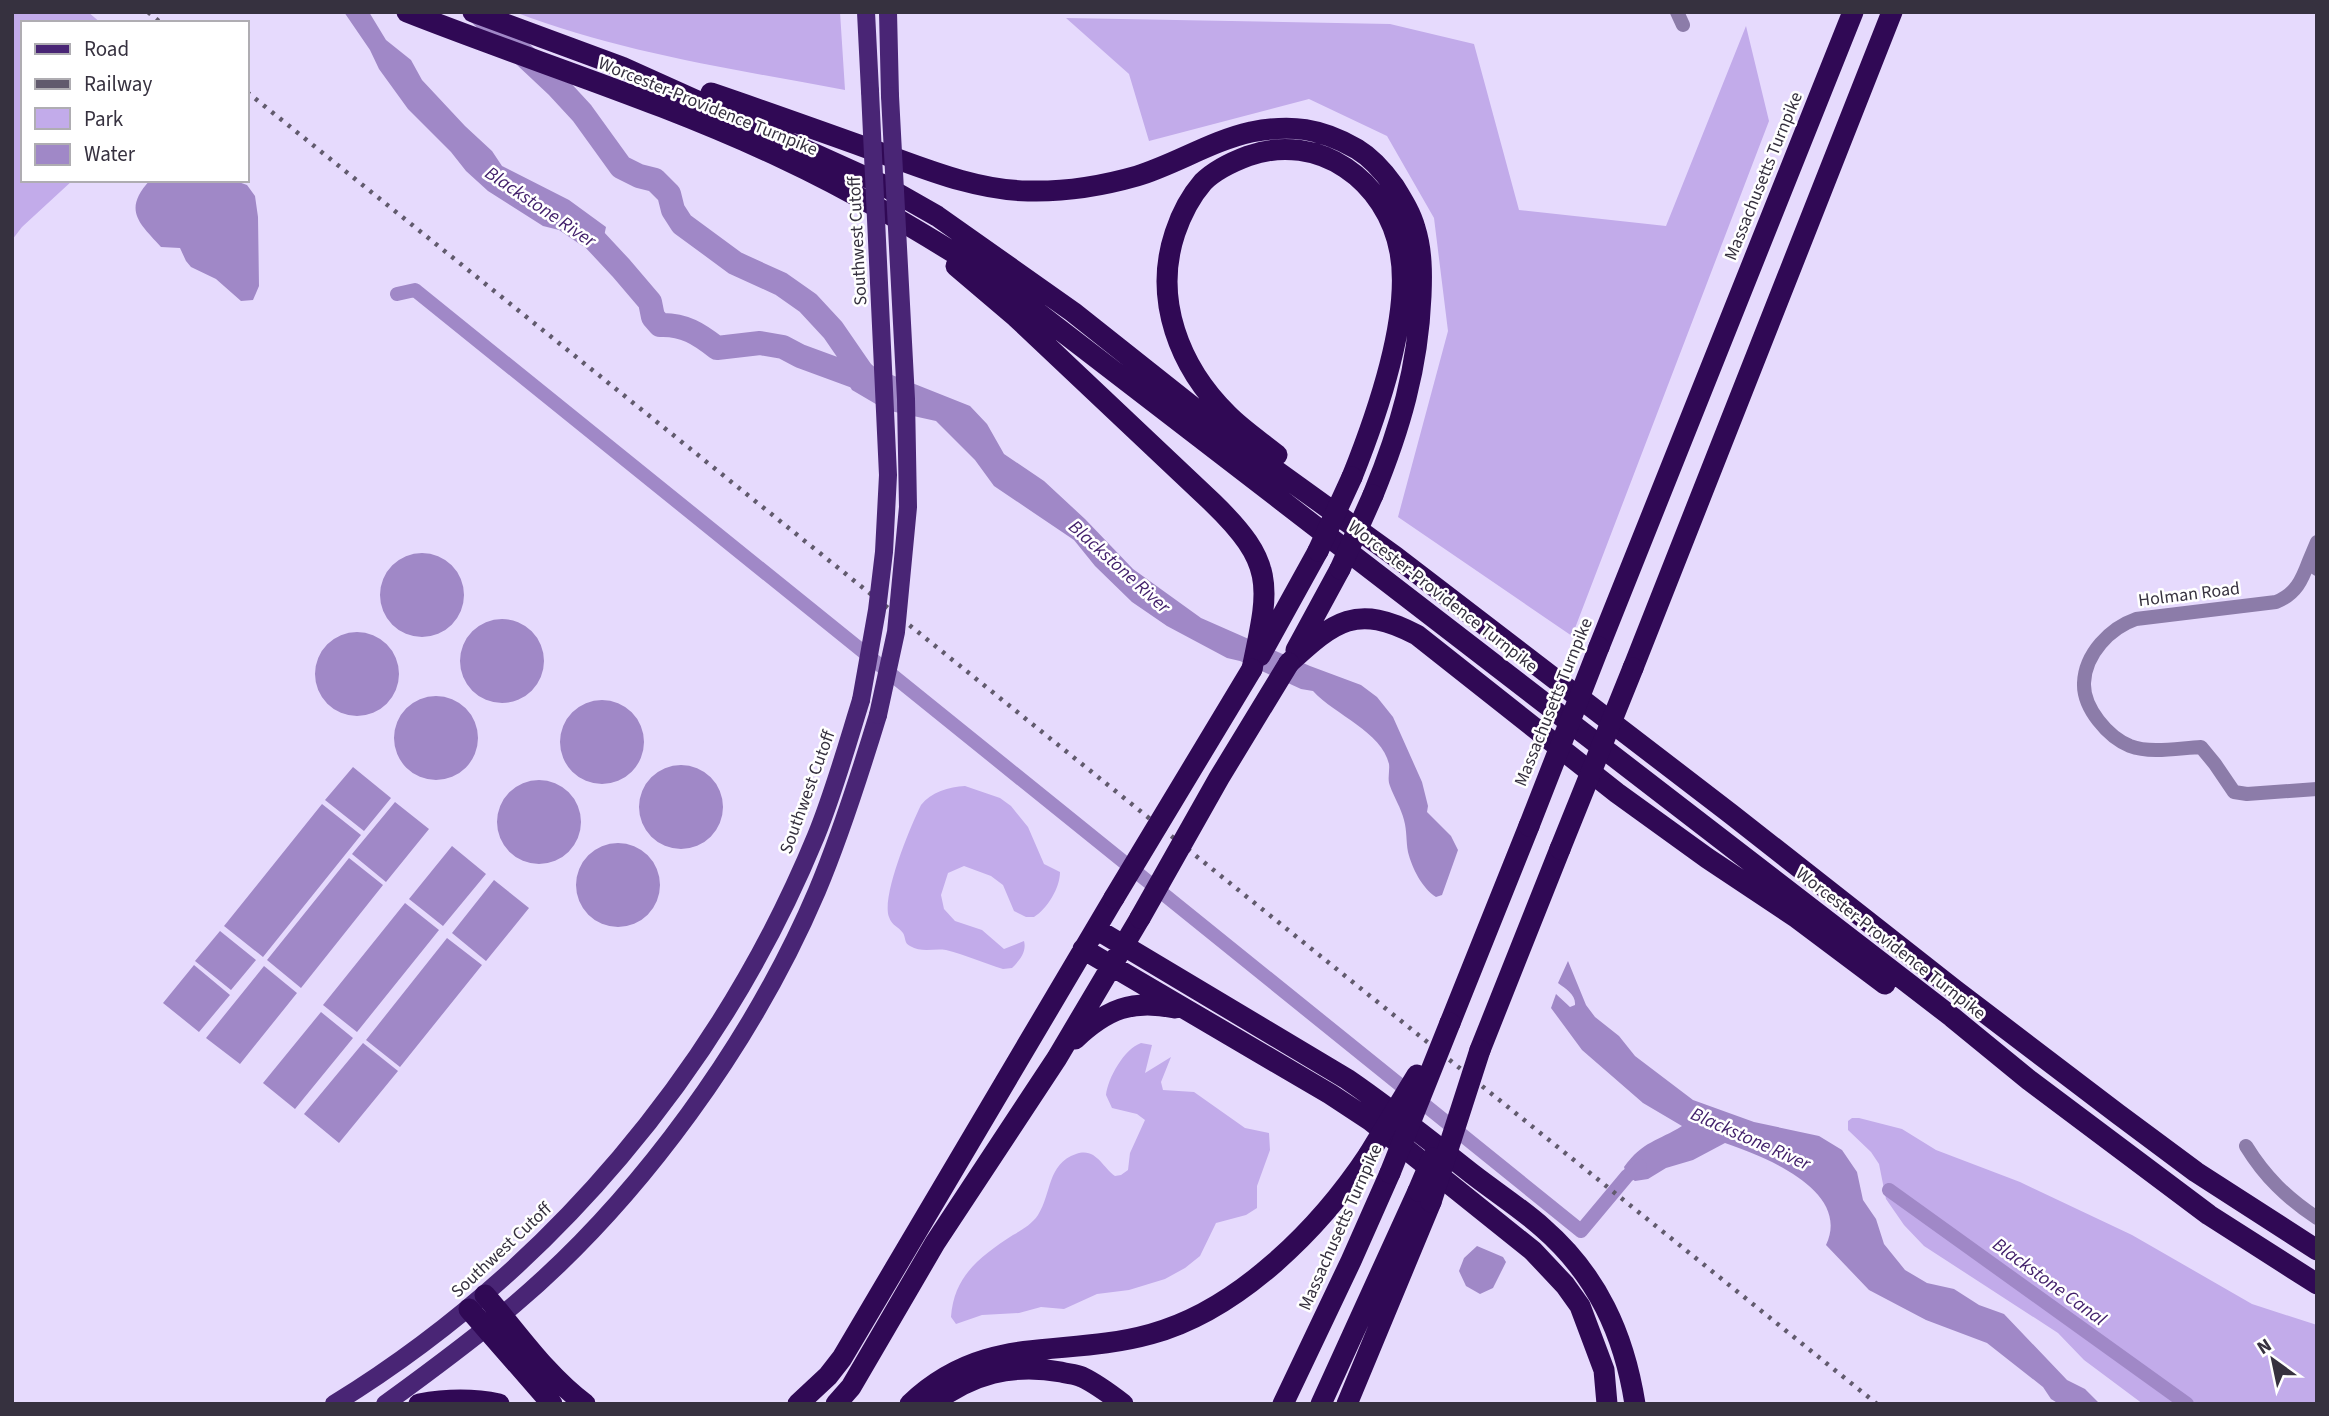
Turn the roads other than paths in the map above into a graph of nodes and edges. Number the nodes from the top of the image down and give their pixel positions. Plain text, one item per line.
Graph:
1 (407, 12) edge
2 (472, 12) edge
3 (866, 12) edge
4 (888, 12) edge
5 (1853, 12) edge
6 (1892, 12) edge
7 (622, 66) junction
8 (941, 244) junction
9 (2317, 541) edge
10 (1395, 557) junction
11 (2313, 565) edge
12 (1270, 626) junction
13 (1306, 642) junction
14 (2317, 789) edge
15 (1096, 929) junction
16 (1124, 946) junction
17 (1083, 949) junction
18 (1111, 966) junction
19 (1184, 1010) junction
20 (1450, 1023) junction
21 (1057, 1058) junction
22 (2029, 1080) junction
23 (2246, 1146) dead end
24 (1424, 1197) junction
25 (2317, 1218) edge
26 (2317, 1250) edge
27 (2317, 1284) edge
28 (477, 1302) junction
29 (493, 1321) junction
30 (334, 1404) edge
31 (385, 1404) edge
32 (419, 1404) edge
33 (499, 1404) edge
34 (552, 1404) edge
35 (585, 1404) edge
36 (798, 1404) edge
37 (836, 1404) edge
38 (910, 1404) edge
39 (932, 1404) edge
40 (1123, 1404) edge
41 (1283, 1404) edge
42 (1321, 1404) edge
43 (1347, 1404) edge
44 (1607, 1404) edge
45 (1635, 1404) edge

1 - 8 highway, Worcester-Providence Turnpike
2 - 7 highway, Worcester-Providence Turnpike
3 - 28 main road, Southwest Cutoff, bridge
4 - 29 main road, bridge
5 - 20 highway, Massachusetts Turnpike, bridge
6 - 24 highway, bridge
7 - 10 highway, Worcester-Providence Turnpike
7 - 13 highway, bridge
8 - 12 highway
8 - 22 highway, Worcester-Providence Turnpike
9 - 11 street, Holman Road
10 - 12 highway, bridge
10 - 26 highway, Worcester-Providence Turnpike
11 - 14 street, Holman Road
12 - 15 highway, bridge
13 - 16 highway, bridge
13 - 22 highway
15 - 16 highway
15 - 17 highway
16 - 18 highway
16 - 45 highway
17 - 18 highway
17 - 36 highway
18 - 19 highway
18 - 21 highway
19 - 21 highway
19 - 44 highway
20 - 38 highway, bridge
20 - 41 highway, Massachusetts Turnpike, bridge
21 - 37 highway
22 - 27 highway, Worcester-Providence Turnpike
23 - 25 street
24 - 42 highway
24 - 43 highway
28 - 29 highway
28 - 30 main road, Southwest Cutoff
29 - 31 main road
29 - 34 highway
29 - 35 highway
32 - 33 highway
39 - 40 highway

